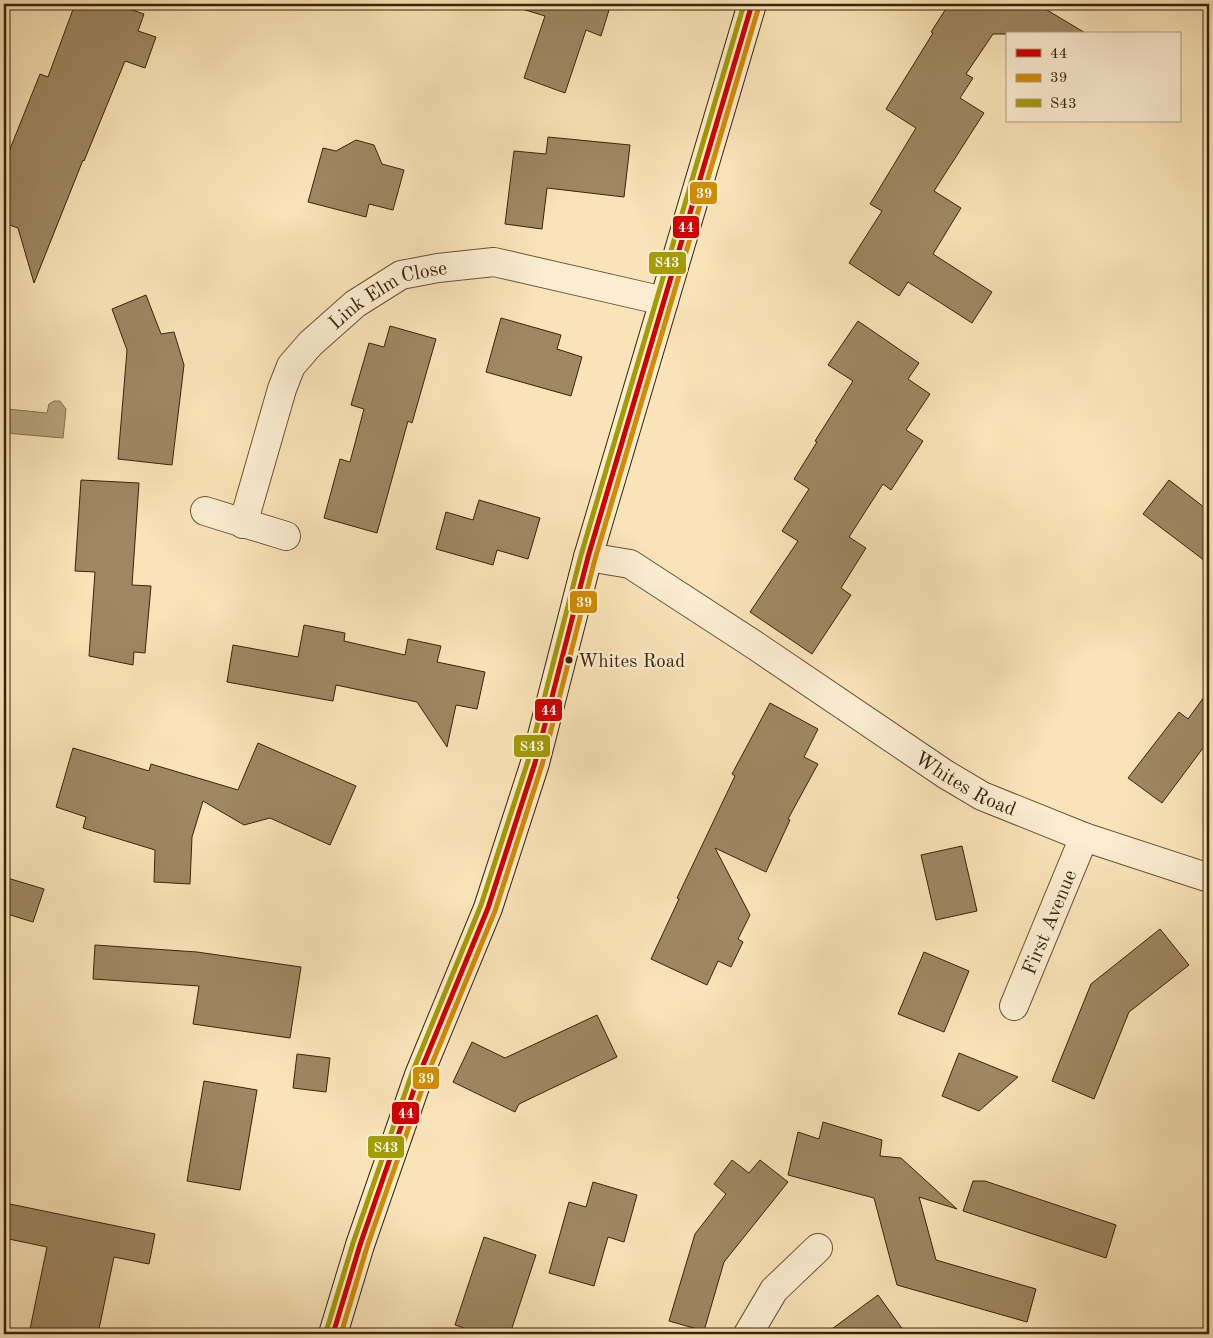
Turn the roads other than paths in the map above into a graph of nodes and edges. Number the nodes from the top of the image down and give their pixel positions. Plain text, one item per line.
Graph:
1 (752, 4) edge
2 (664, 301) junction
3 (205, 511) dead end
4 (243, 524) junction
5 (286, 536) dead end
6 (588, 557) junction
7 (1084, 837) junction
8 (1209, 878) edge
9 (1014, 1006) dead end
10 (818, 1248) dead end
11 (333, 1334) edge
12 (748, 1334) edge

1 - 2 street
2 - 4 street, Link Elm Close
2 - 6 street
3 - 4 street
4 - 5 street
6 - 7 street, Whites Road
6 - 11 street
7 - 8 street, Whites Road
7 - 9 street, First Avenue
10 - 12 street

